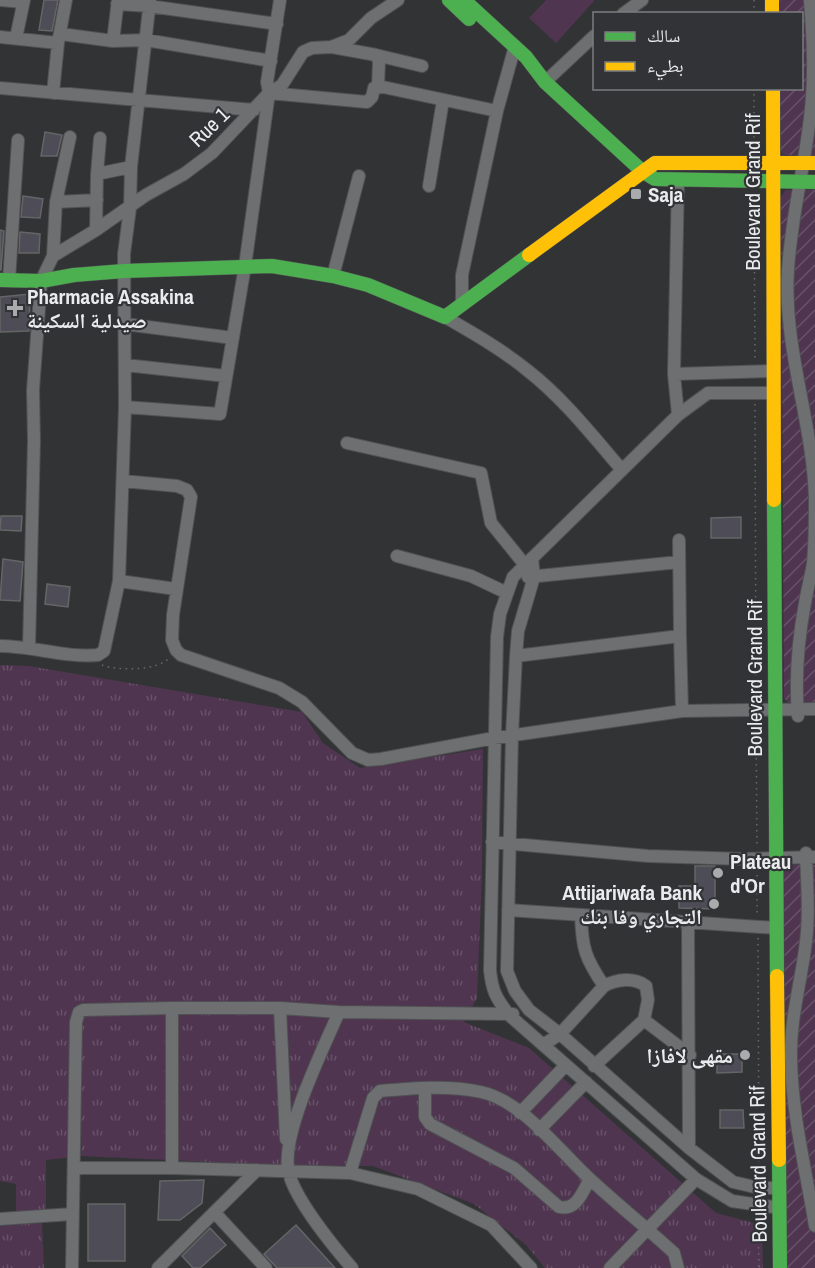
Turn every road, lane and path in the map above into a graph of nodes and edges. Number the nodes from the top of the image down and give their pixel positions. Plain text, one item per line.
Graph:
1 (0, 0) edge
2 (66, 0) edge
3 (280, 0) edge
4 (287, 0) edge
5 (398, 0) edge
6 (449, 0) edge
7 (810, 0) edge
8 (24, 1) edge
9 (640, 1) edge
10 (118, 2) edge
11 (149, 3) edge
12 (468, 5) edge
13 (626, 12) edge
14 (277, 24) junction
15 (0, 37) edge
16 (593, 37) edge
17 (16, 38) junction
18 (59, 39) junction
19 (146, 40) junction
20 (113, 41) junction
21 (332, 47) junction
22 (513, 52) junction
23 (376, 56) junction
24 (271, 61) junction
25 (422, 66) dead end
26 (546, 82) junction
27 (378, 87) junction
28 (0, 88) edge
29 (754, 90) edge
30 (773, 90) edge
31 (53, 93) junction
32 (269, 93) junction
33 (443, 100) junction
34 (138, 101) junction
35 (254, 110) junction
36 (497, 111) junction
37 (70, 137) dead end
38 (100, 138) dead end
39 (18, 140) dead end
40 (754, 163) junction
41 (774, 163) junction
42 (809, 163) edge
43 (131, 167) junction
44 (642, 171) junction
45 (97, 174) junction
46 (359, 177) dead end
47 (678, 180) junction
48 (754, 182) junction
49 (774, 182) junction
50 (800, 182) junction
51 (815, 182) edge
52 (429, 186) dead end
53 (97, 200) junction
54 (56, 202) junction
55 (130, 208) junction
56 (96, 230) junction
57 (53, 256) junction
58 (245, 266) junction
59 (124, 271) junction
60 (333, 276) junction
61 (4, 280) edge
62 (41, 281) junction
63 (462, 305) junction
64 (445, 317) junction
65 (125, 324) junction
66 (233, 338) junction
67 (125, 365) junction
68 (755, 371) junction
69 (772, 371) junction
70 (674, 374) junction
71 (226, 376) junction
72 (755, 393) junction
73 (773, 393) junction
74 (125, 407) junction
75 (678, 416) junction
76 (347, 444) dead end
77 (622, 470) junction
78 (123, 481) junction
79 (679, 540) dead end
80 (397, 556) dead end
81 (529, 562) junction
82 (679, 562) junction
83 (513, 577) junction
84 (534, 577) junction
85 (119, 581) junction
86 (176, 589) junction
87 (507, 593) junction
88 (680, 636) junction
89 (0, 646) edge
90 (29, 648) junction
91 (176, 650) junction
92 (93, 656) junction
93 (516, 656) junction
94 (776, 709) junction
95 (815, 709) edge
96 (756, 710) junction
97 (682, 711) junction
98 (798, 713) junction
99 (512, 735) junction
100 (494, 738) junction
101 (492, 842) junction
102 (509, 843) junction
103 (809, 856) edge
104 (757, 859) junction
105 (776, 859) junction
106 (508, 910) junction
107 (581, 915) junction
108 (688, 923) junction
109 (758, 927) junction
110 (776, 928) junction
111 (604, 986) junction
112 (172, 1008) junction
113 (280, 1008) junction
114 (529, 1010) junction
115 (339, 1012) junction
116 (509, 1015) junction
117 (644, 1020) junction
118 (560, 1034) junction
119 (543, 1045) junction
120 (690, 1055) junction
121 (566, 1065) junction
122 (594, 1066) junction
123 (586, 1082) junction
124 (425, 1088) junction
125 (520, 1113) junction
126 (539, 1130) junction
127 (689, 1148) junction
128 (287, 1149) junction
129 (74, 1168) junction
130 (172, 1168) junction
131 (257, 1170) junction
132 (288, 1170) junction
133 (350, 1173) junction
134 (590, 1179) junction
135 (696, 1179) junction
136 (759, 1188) junction
137 (780, 1188) junction
138 (758, 1205) junction
139 (780, 1208) junction
140 (215, 1213) junction
141 (72, 1214) junction
142 (0, 1219) edge
143 (815, 1226) edge
144 (648, 1229) junction
145 (168, 1258) junction
146 (615, 1266) edge
147 (72, 1268) edge
148 (158, 1268) edge
149 (177, 1268) edge
150 (266, 1268) edge
151 (352, 1268) edge
152 (531, 1268) edge
153 (678, 1268) edge
154 (759, 1268) edge
155 (780, 1268) edge

1 - 8 street
2 - 18 street
3 - 14 street
4 - 32 street
5 - 21 street, Rue 1
6 - 12 street
7 - 42 street
8 - 17 street
9 - 13 street
10 - 11 street
10 - 20 street
11 - 14 street
11 - 19 street
12 - 22 street
14 - 24 street
15 - 17 street
16 - 26 street
17 - 18 street
18 - 20 street
18 - 31 street
19 - 20 street
19 - 24 street
19 - 34 street
21 - 23 street
21 - 32 street, Rue 1
22 - 26 street
22 - 36 street
23 - 25 street
23 - 27 street
24 - 32 street
26 - 44 street
27 - 32 street
27 - 33 street
28 - 31 street
29 - 40 path
30 - 41 street, Boulevard Grand Rif
31 - 34 street
32 - 35 street, Rue 1
32 - 58 street
33 - 36 street
33 - 52 street
34 - 35 street
34 - 43 street
35 - 55 street, Rue 1
36 - 63 street
37 - 54 street
38 - 45 street
39 - 61 street
40 - 41 street
40 - 44 street
41 - 42 street
41 - 49 street, Boulevard Grand Rif
42 - 50 street
43 - 45 street
43 - 55 street
44 - 47 street
44 - 63 street
45 - 53 street
46 - 60 street
47 - 48 street
47 - 70 street
48 - 49 street
48 - 68 path
49 - 50 street
49 - 69 street, Boulevard Grand Rif
50 - 51 street
50 - 98 street
53 - 54 street
53 - 56 street
54 - 57 street
55 - 56 street, Rue 1
55 - 59 street
56 - 57 street, Rue 1
57 - 62 street
58 - 59 street
58 - 60 street
58 - 66 street
59 - 62 street
59 - 65 street
60 - 64 street
61 - 62 street
62 - 90 street
63 - 64 street
64 - 77 street
65 - 66 street
65 - 67 street
66 - 71 street
67 - 71 street
67 - 74 street
68 - 69 street
68 - 70 street
69 - 73 street, Boulevard Grand Rif
70 - 75 street
71 - 74 street
72 - 73 street
72 - 75 street
72 - 96 path
73 - 94 street, Boulevard Grand Rif
74 - 78 street
75 - 77 street
76 - 81 street
77 - 81 street
78 - 85 street
78 - 86 street
79 - 82 street
80 - 87 street
81 - 83 street
81 - 84 street
82 - 84 street
82 - 88 street
83 - 84 street
83 - 87 street
84 - 93 street
85 - 86 street
85 - 92 street
86 - 91 street
87 - 100 street
88 - 93 street
88 - 97 street
89 - 90 street
90 - 92 street
91 - 92 path
91 - 100 street
93 - 99 street
94 - 96 street
94 - 98 street
94 - 105 street, Boulevard Grand Rif
95 - 98 street
96 - 97 street
96 - 104 path
97 - 99 street
99 - 100 street
99 - 102 street
100 - 101 street
101 - 102 street
101 - 116 street
102 - 104 street
102 - 106 street
103 - 105 street
103 - 143 street
104 - 105 street
104 - 109 path
105 - 110 street, Boulevard Grand Rif
106 - 107 street
106 - 114 street
107 - 108 street
107 - 111 street
108 - 109 street
108 - 120 street
109 - 110 street
109 - 136 path
110 - 137 street, Boulevard Grand Rif
111 - 117 street
111 - 118 street
112 - 113 street
112 - 129 street
112 - 130 street
113 - 115 street
113 - 128 street
114 - 116 street
114 - 118 street
115 - 116 street
115 - 128 street
116 - 119 street
117 - 120 street
117 - 122 street
118 - 119 street
118 - 122 street
119 - 121 street
120 - 127 street
121 - 123 street
121 - 125 street
122 - 127 street
123 - 126 street
123 - 135 street
124 - 125 street
124 - 133 street
124 - 134 street
125 - 126 street
126 - 134 street
127 - 136 street
128 - 132 street
129 - 130 street
129 - 141 street
130 - 131 street
131 - 132 street
131 - 140 street
132 - 133 street
132 - 151 street
133 - 152 street
134 - 144 street
135 - 138 street
135 - 144 street
136 - 137 street
137 - 139 street, Boulevard Grand Rif
138 - 139 street
138 - 154 path
139 - 155 street, Boulevard Grand Rif
140 - 145 street
140 - 150 street
141 - 142 street
141 - 147 street
144 - 146 street
144 - 153 street
145 - 148 street
145 - 149 street

